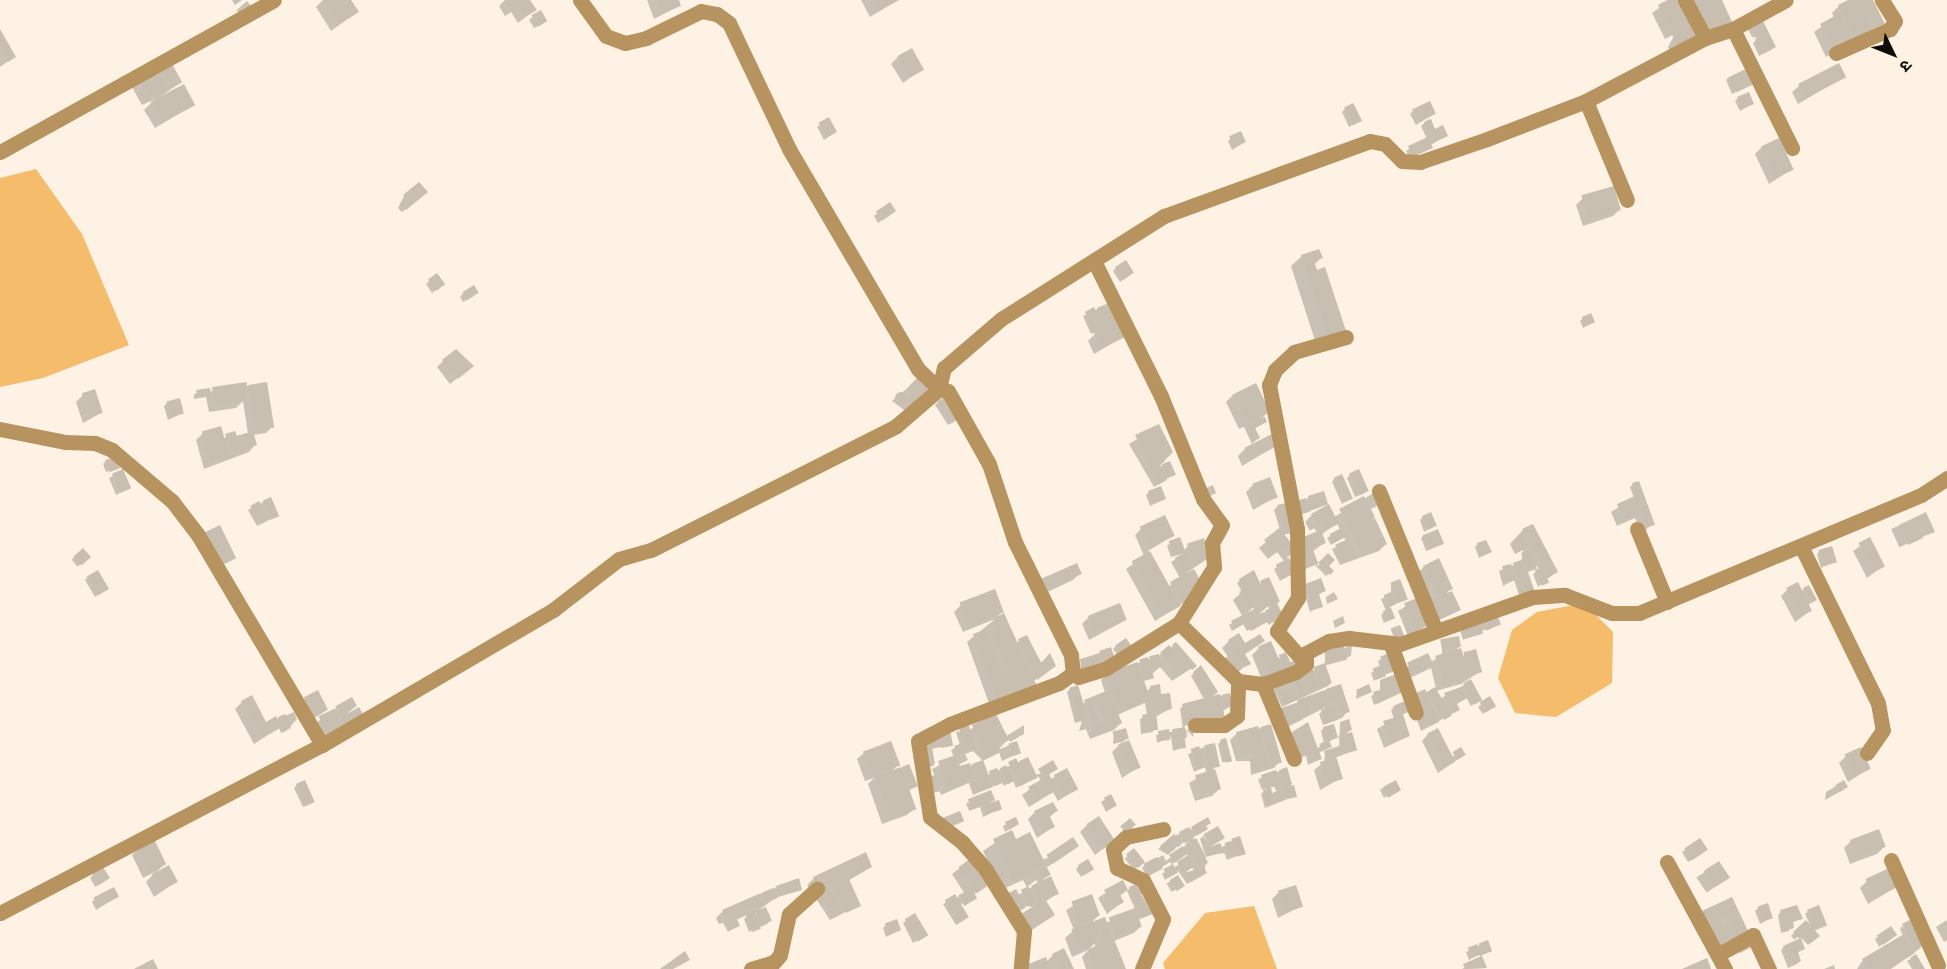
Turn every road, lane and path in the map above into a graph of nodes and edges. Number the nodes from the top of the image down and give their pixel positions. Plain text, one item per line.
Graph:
1 (274, 0) edge
2 (580, 0) edge
3 (1685, 0) edge
4 (1786, 0) edge
5 (1882, 0) edge
6 (1733, 29) junction
7 (1705, 38) junction
8 (1836, 53) dead end
9 (1586, 101) junction
10 (1792, 148) dead end
11 (0, 152) edge
12 (1627, 200) dead end
13 (1095, 263) junction
14 (1346, 337) dead end
15 (939, 389) junction
16 (0, 429) edge
17 (1947, 478) edge
18 (1379, 491) dead end
19 (1637, 529) dead end
20 (1801, 546) junction
21 (1667, 602) junction
22 (1179, 623) junction
23 (1437, 631) junction
24 (1391, 645) junction
25 (1305, 664) junction
26 (1073, 672) junction
27 (1238, 681) junction
28 (1263, 684) junction
29 (1416, 713) dead end
30 (1196, 725) dead end
31 (322, 745) junction
32 (1867, 753) dead end
33 (1294, 759) dead end
34 (1163, 829) dead end
35 (1891, 860) dead end
36 (1667, 862) dead end
37 (817, 889) dead end
38 (0, 913) edge
39 (1719, 954) junction
40 (1938, 964) edge
41 (754, 969) edge
42 (1021, 969) edge
43 (1142, 969) edge
44 (1725, 969) edge
45 (1769, 969) edge

1 - 11 street
2 - 15 street
3 - 7 street
4 - 6 street
5 - 8 street
6 - 7 street
6 - 10 street
7 - 9 street
9 - 12 street
9 - 13 street
13 - 15 street
13 - 22 street
14 - 25 street
15 - 26 street
15 - 31 street
16 - 31 street
17 - 20 street
18 - 23 street
19 - 21 street
20 - 21 street
20 - 32 street
21 - 23 street
22 - 26 street
22 - 27 street
23 - 24 street
24 - 25 street
24 - 29 street
25 - 28 street
26 - 42 street
27 - 28 street
27 - 30 street
28 - 33 street
31 - 38 street
34 - 43 street
35 - 40 street
36 - 39 street
37 - 41 street
39 - 44 street
39 - 45 street

